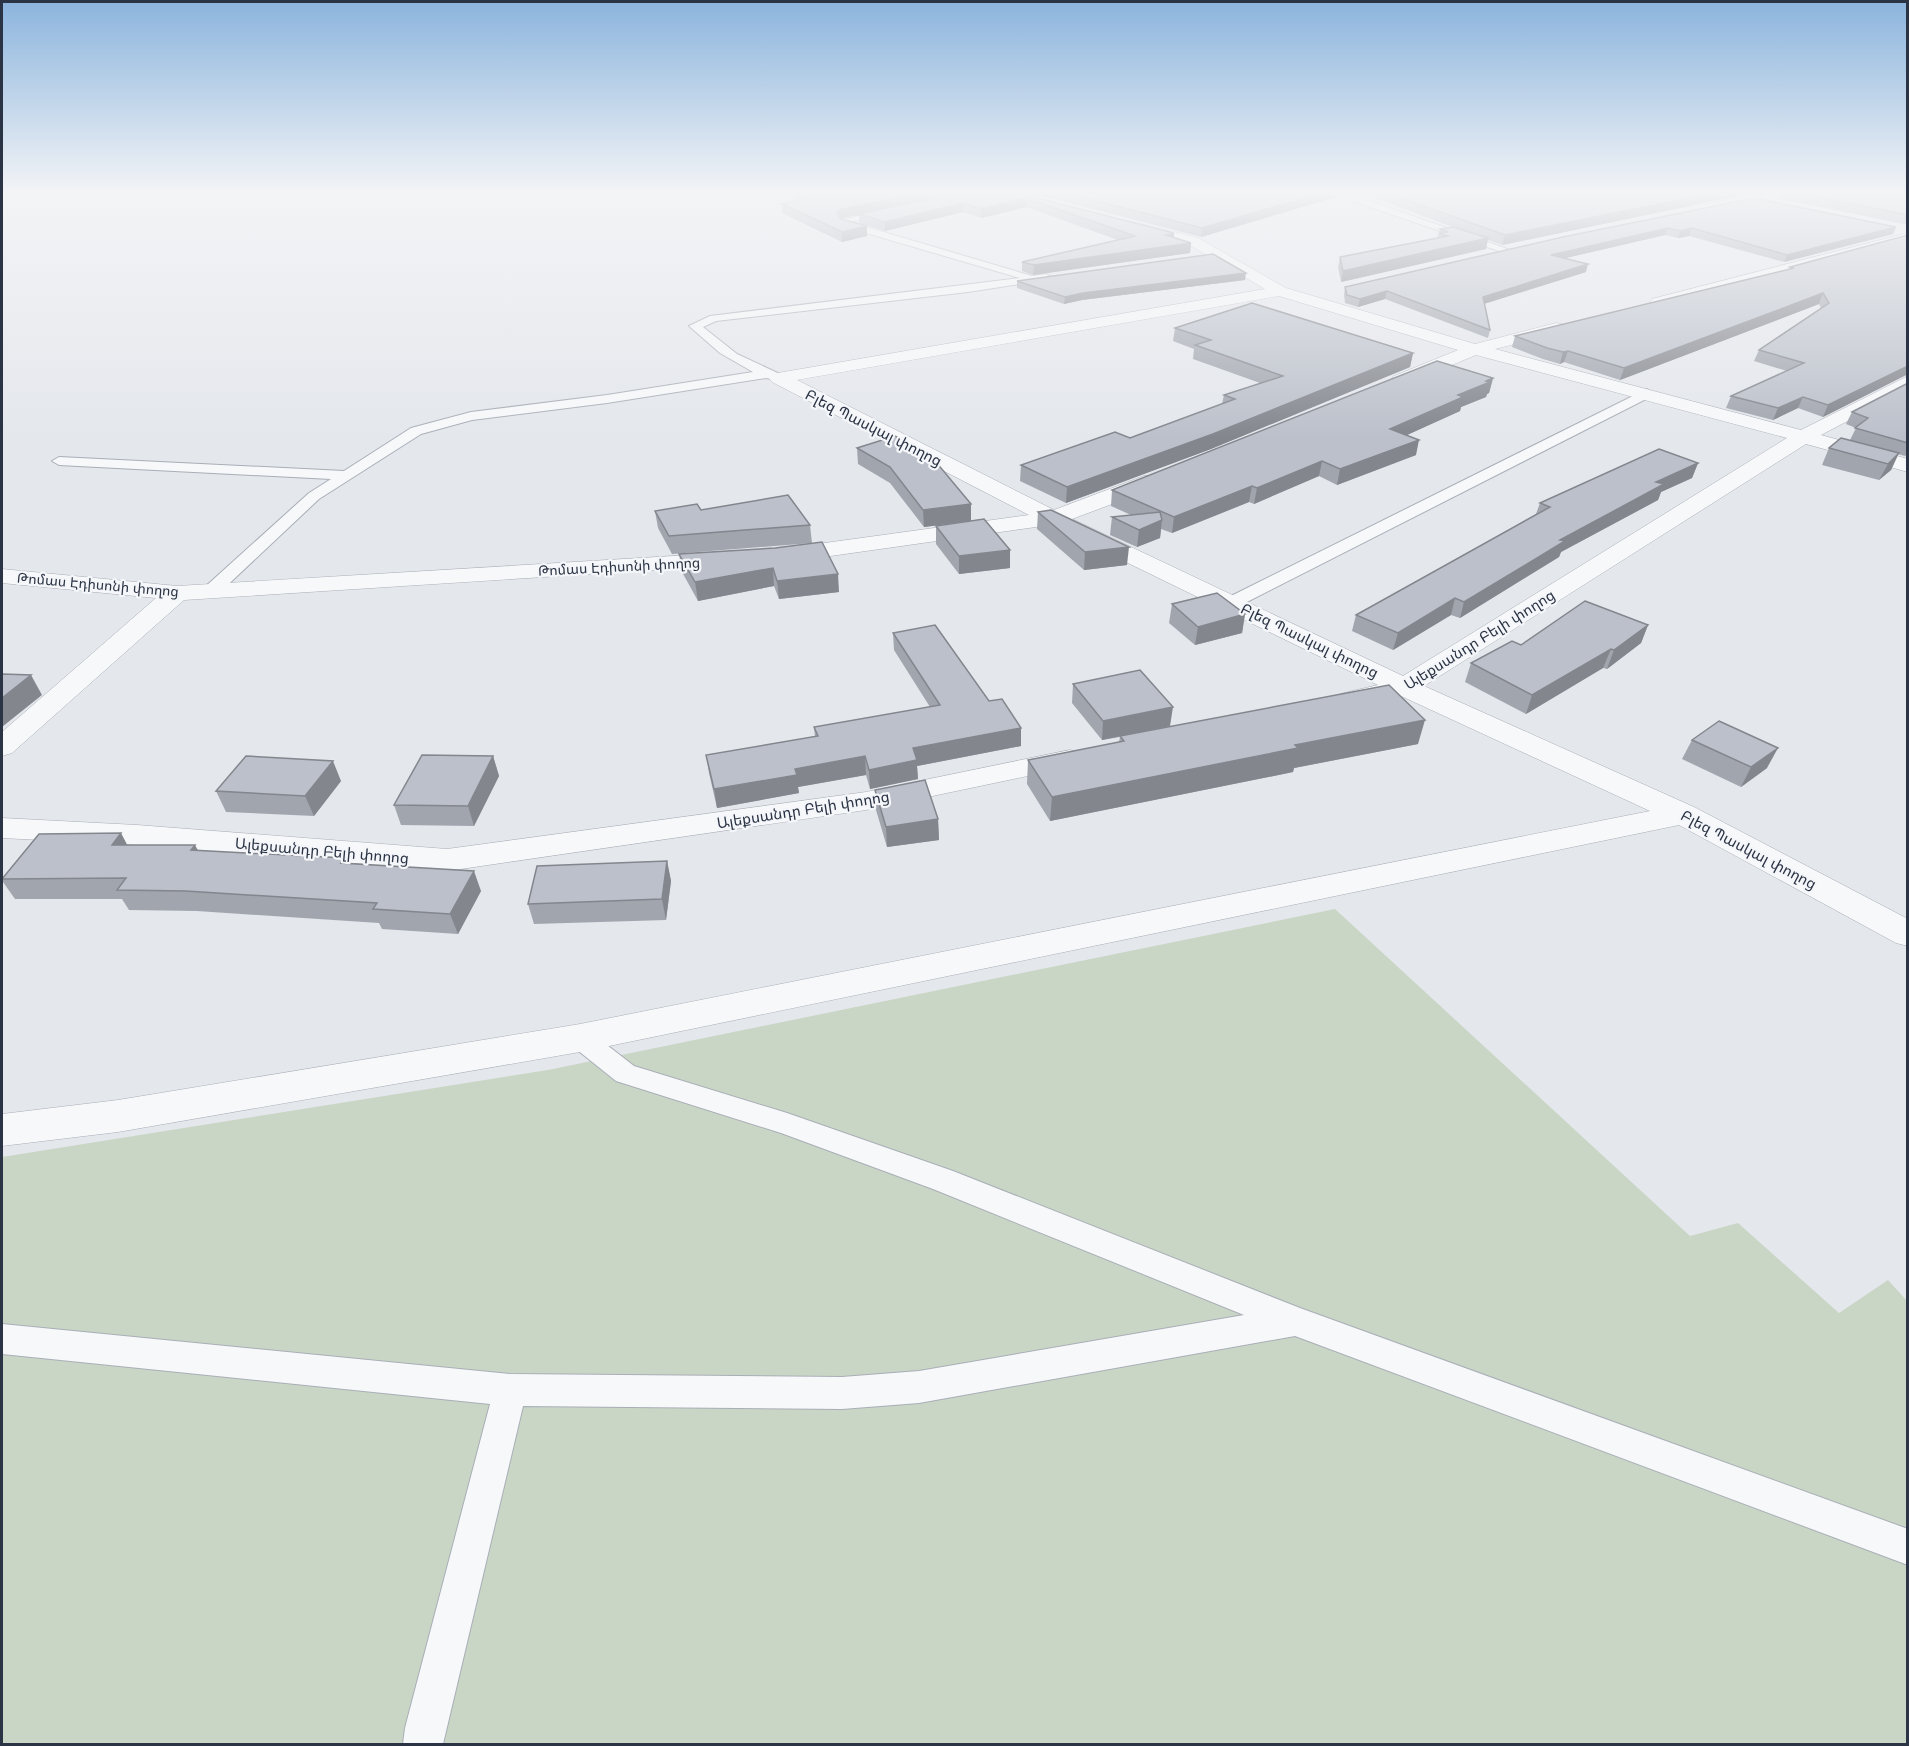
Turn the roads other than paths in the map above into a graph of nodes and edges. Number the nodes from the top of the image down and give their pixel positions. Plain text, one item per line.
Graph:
1 (1022, 275) edge
2 (1059, 275) edge
3 (1248, 275) edge
4 (1759, 275) edge
5 (1034, 279) junction
6 (1338, 290) dead end
7 (1280, 291) junction
8 (1304, 297) junction
9 (1634, 308) edge
10 (1578, 323) edge
11 (1475, 349) junction
12 (772, 376) junction
13 (1908, 381) edge
14 (1379, 389) edge
15 (1647, 393) junction
16 (1805, 436) junction
17 (59, 461) dead end
18 (1908, 466) edge
19 (1175, 472) edge
20 (347, 475) junction
21 (1053, 518) junction
22 (764, 557) edge
23 (740, 559) edge
24 (2, 576) edge
25 (212, 590) junction
26 (177, 593) junction
27 (1233, 602) junction
28 (1404, 687) junction
29 (1328, 706) edge
30 (2, 747) edge
31 (1098, 754) edge
32 (1683, 814) junction
33 (2, 828) edge
34 (1908, 934) edge
35 (580, 1038) junction
36 (2, 1130) edge
37 (1295, 1321) junction
38 (2, 1339) edge
39 (510, 1390) junction
40 (1908, 1547) edge
41 (423, 1744) edge

1 - 5 lane
2 - 5 lane
3 - 7 street
4 - 9 street
5 - 12 lane
6 - 8 street
7 - 8 street
7 - 12 street
8 - 11 street
10 - 11 street
11 - 14 street
11 - 15 street
12 - 20 lane
12 - 21 street, Բլեզ Պասկալ փողոց
13 - 16 street, Ալեքսանդր Բելի փողոց
15 - 16 street
15 - 27 lane
16 - 18 street
16 - 28 street, Ալեքսանդր Բելի փողոց
17 - 20 lane
19 - 21 street
20 - 25 lane
21 - 22 street
21 - 27 street, Բլեզ Պասկալ փողոց
23 - 25 street, Թոմաս Էդիսոնի փողոց
24 - 26 street, Թոմաս Էդիսոնի փողոց
25 - 26 street, Թոմաս Էդիսոնի փողոց
26 - 30 street
27 - 28 street, Բլեզ Պասկալ փողոց
28 - 29 street, Ալեքսանդր Բելի փողոց
28 - 32 street, Բլեզ Պասկալ փողոց
31 - 33 street, Ալեքսանդր Բելի փողոց
32 - 34 street, Բլեզ Պասկալ փողոց
32 - 35 street
35 - 36 street
35 - 37 lane
37 - 39 lane
37 - 40 lane
38 - 39 lane
39 - 41 lane

